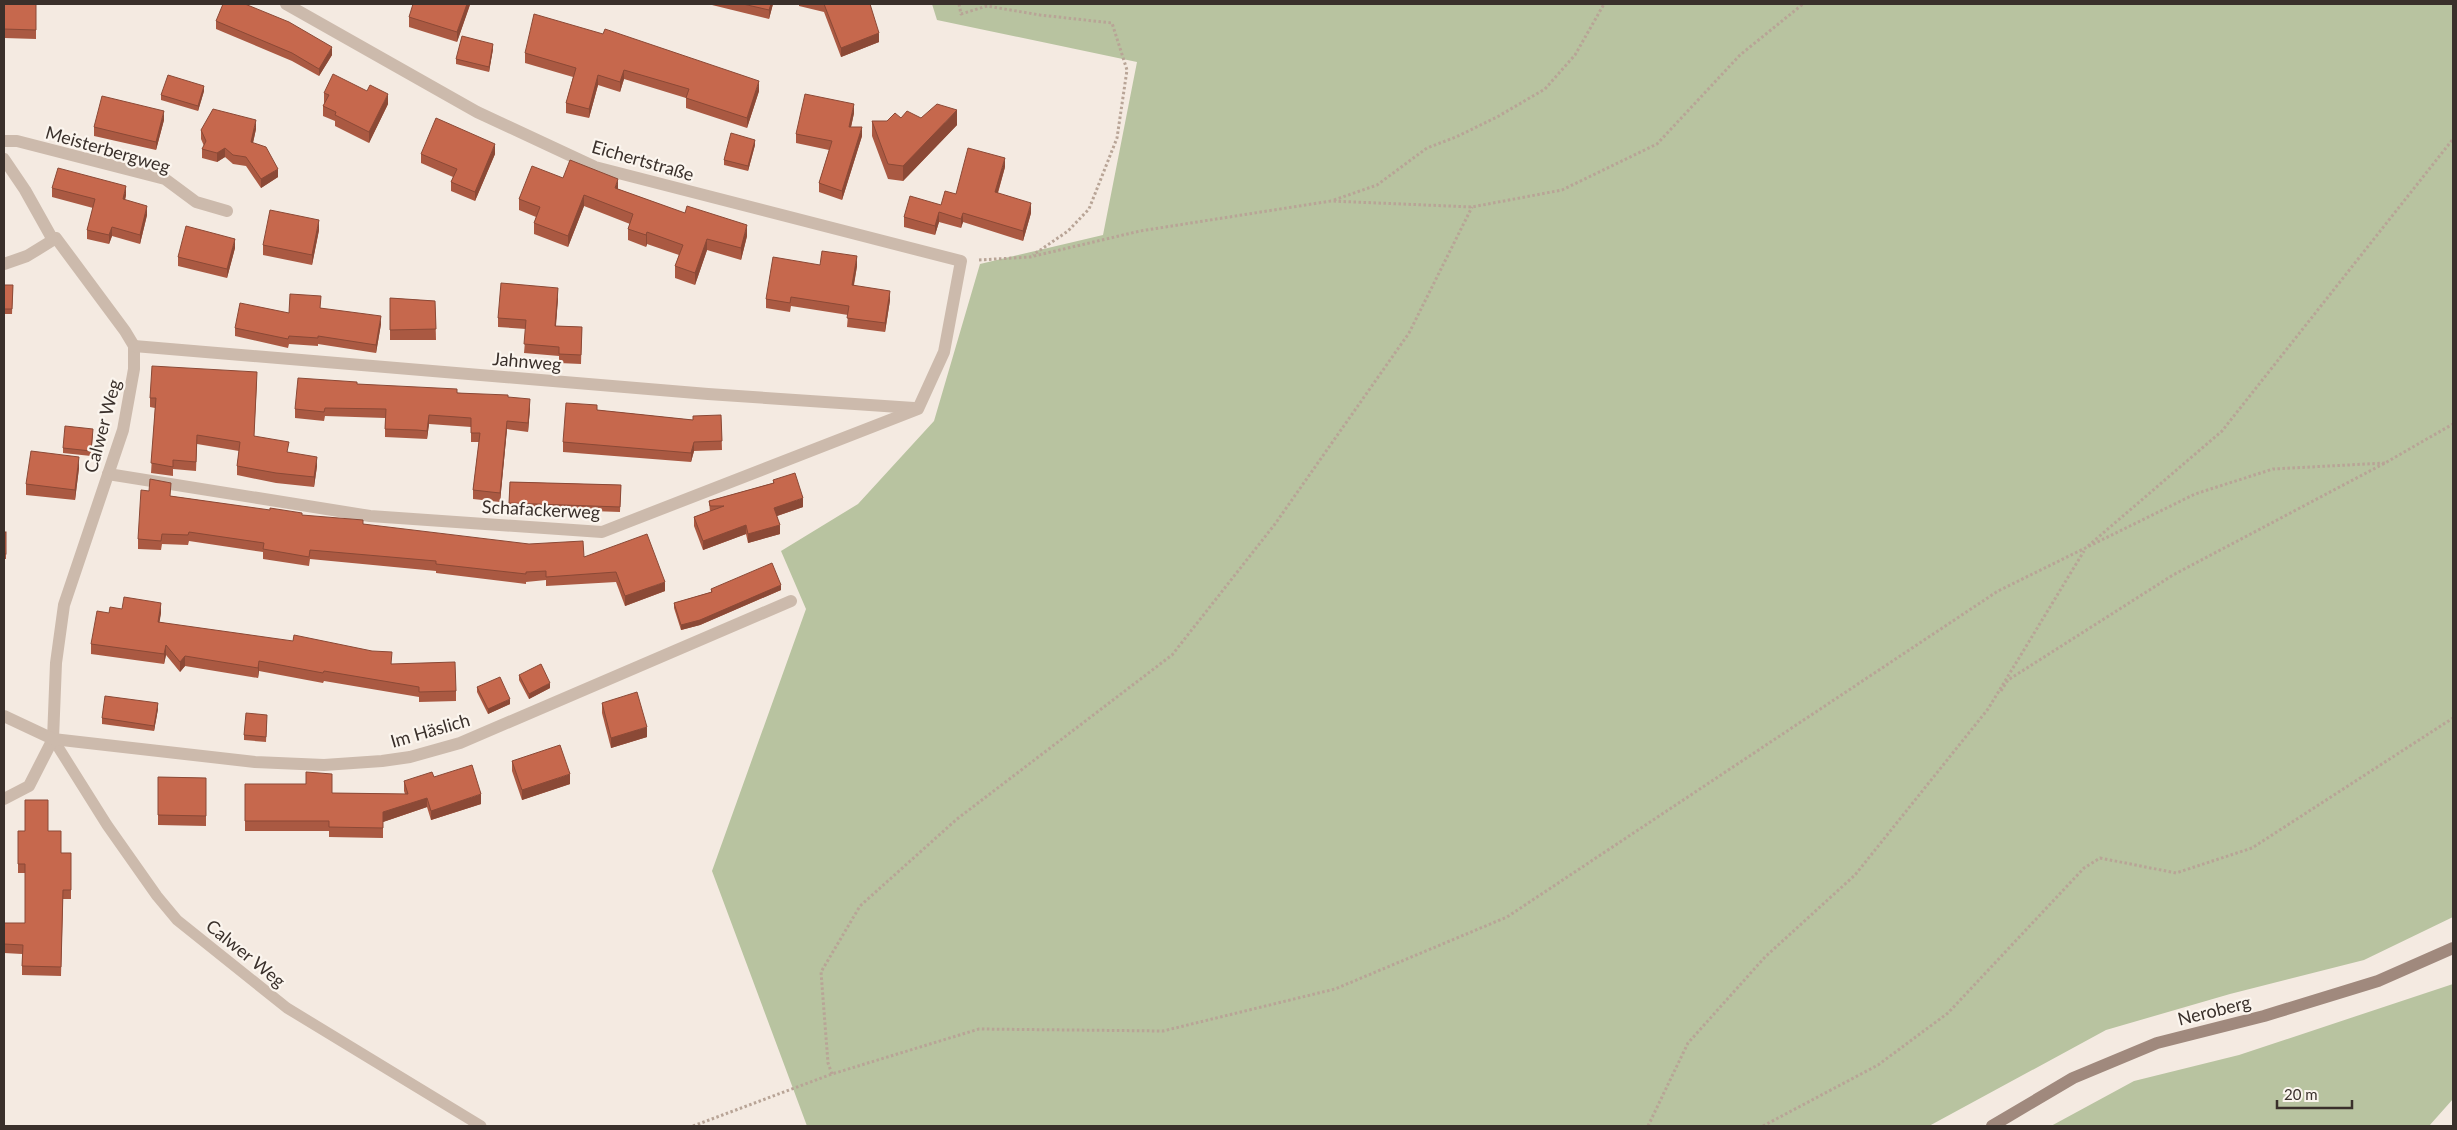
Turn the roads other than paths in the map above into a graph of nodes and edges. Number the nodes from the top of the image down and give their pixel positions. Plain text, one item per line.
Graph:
1 (286, 4) edge
2 (4, 141) edge
3 (4, 159) edge
4 (227, 211) dead end
5 (53, 240) junction
6 (4, 264) edge
7 (134, 346) junction
8 (918, 408) junction
9 (108, 474) junction
10 (791, 601) dead end
11 (4, 716) edge
12 (53, 739) junction
13 (4, 799) edge
14 (2453, 948) edge
15 (481, 1126) edge
16 (1992, 1126) edge

1 - 8 street, Eichertstraße
2 - 4 street, Meisterbergweg
3 - 5 street
5 - 6 street
5 - 7 street
7 - 8 street, Jahnweg
7 - 9 street, Calwer Weg
8 - 9 street, Schafackerweg
9 - 12 street, Calwer Weg
10 - 12 street, Im Häslich
11 - 12 street, Im Häslich
12 - 13 street, Calwer Weg
12 - 15 lane, Calwer Weg
14 - 16 street, Neroberg

